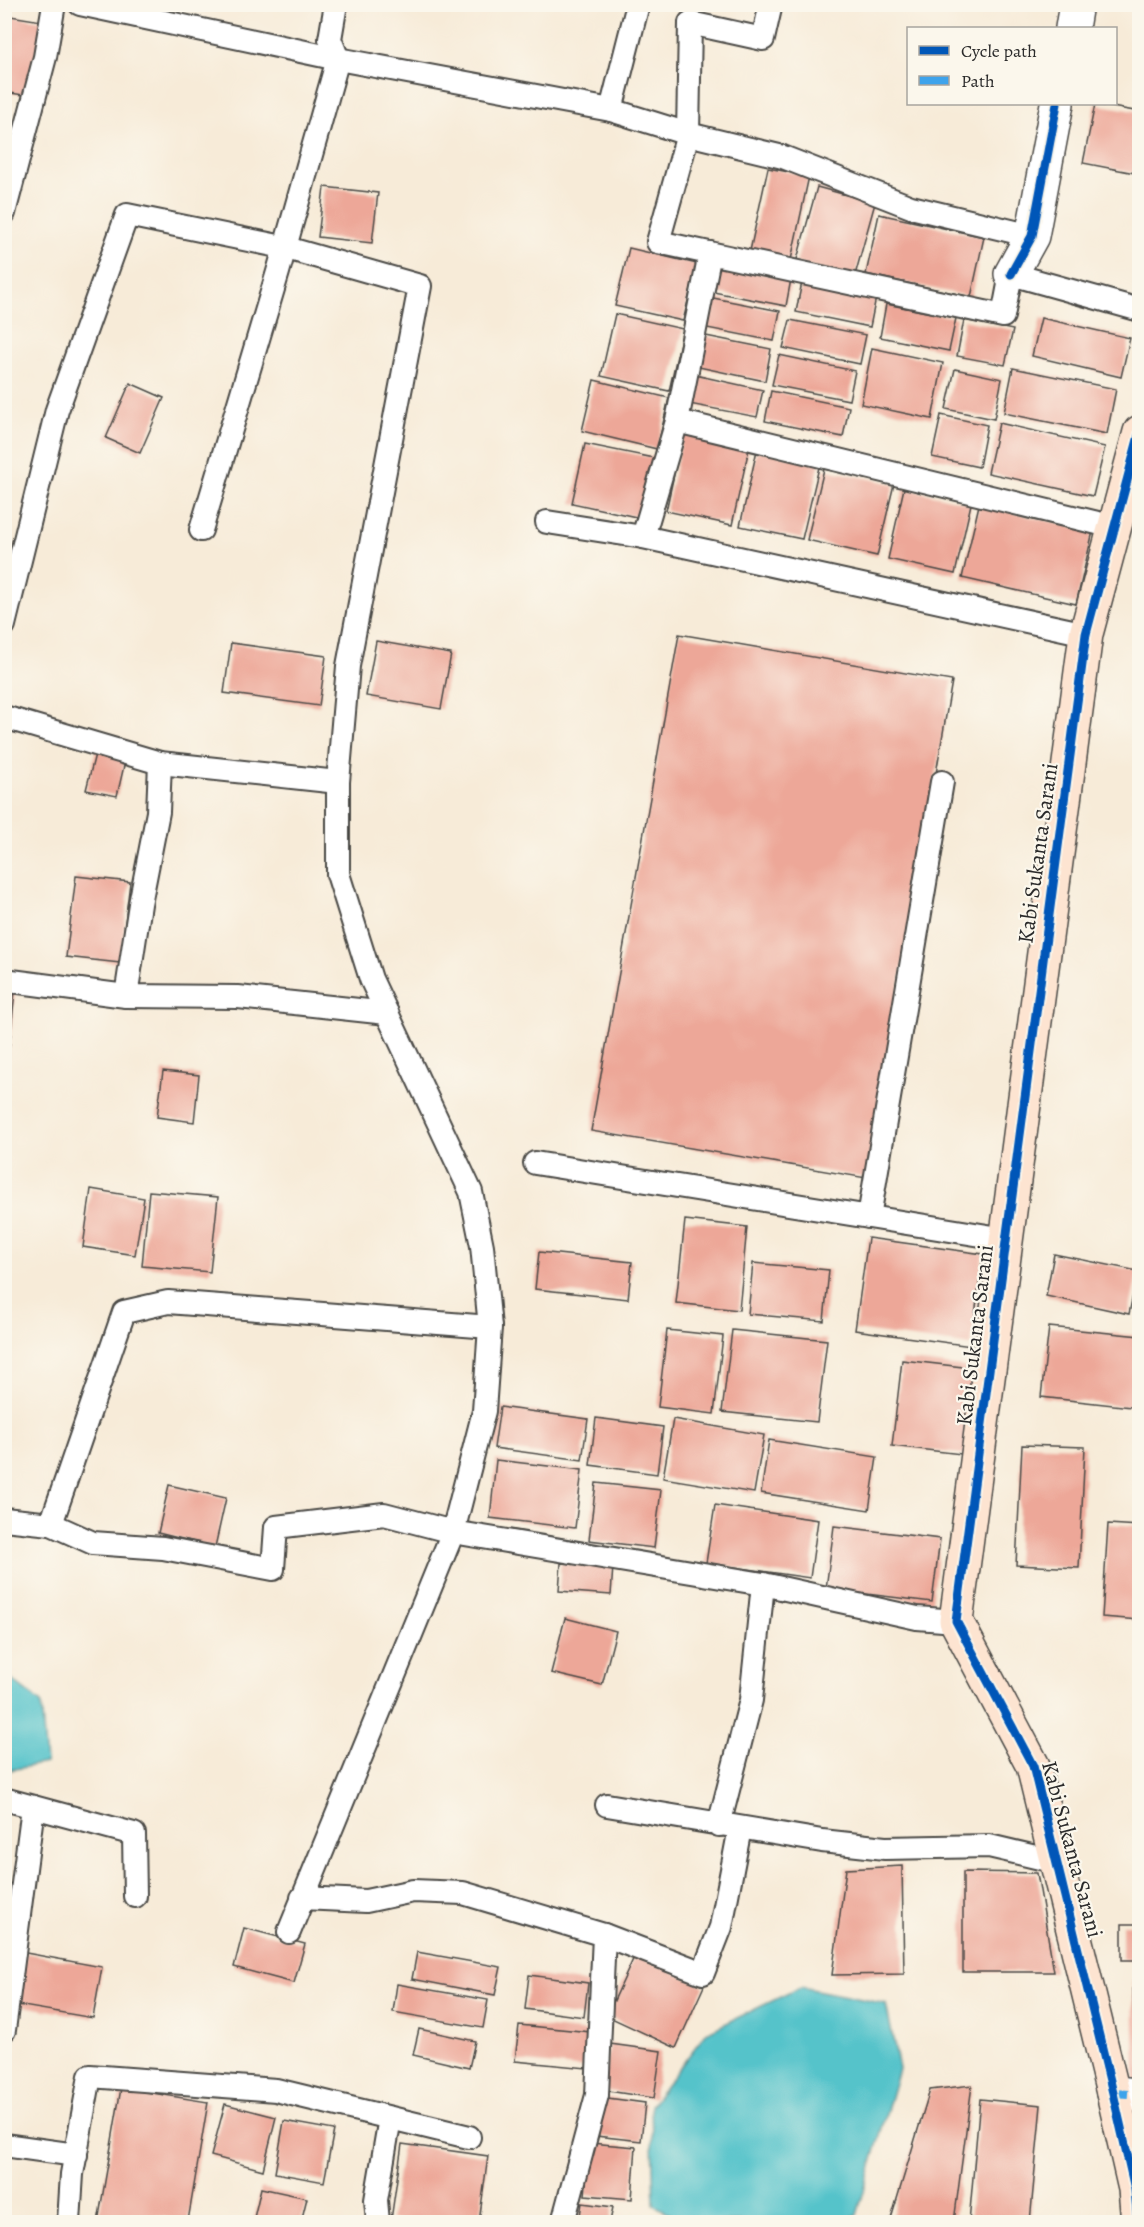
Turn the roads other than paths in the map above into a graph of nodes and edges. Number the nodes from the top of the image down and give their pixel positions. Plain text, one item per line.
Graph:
1 (54, 4) edge
2 (80, 4) edge
3 (336, 4) edge
4 (638, 4) edge
5 (771, 4) edge
6 (1076, 4) edge
7 (1072, 27) edge
8 (338, 59) junction
9 (1057, 105) edge
10 (611, 110) junction
11 (688, 134) junction
12 (4, 213) edge
13 (1032, 236) junction
14 (284, 247) junction
15 (710, 253) junction
16 (1011, 274) junction
17 (1140, 310) edge
18 (677, 421) junction
19 (1140, 432) edge
20 (1124, 518) edge
21 (548, 522) dead end
22 (201, 530) dead end
23 (643, 537) junction
24 (4, 625) edge
25 (1086, 634) junction
26 (4, 717) edge
27 (160, 763) junction
28 (338, 782) junction
29 (942, 782) dead end
30 (4, 980) edge
31 (126, 996) junction
32 (387, 1013) junction
33 (535, 1163) dead end
34 (869, 1217) junction
35 (1006, 1239) junction
36 (490, 1327) junction
37 (4, 1519) edge
38 (51, 1524) junction
39 (453, 1532) junction
40 (763, 1584) junction
41 (956, 1621) junction
42 (4, 1799) edge
43 (607, 1805) dead end
44 (33, 1807) junction
45 (730, 1826) junction
46 (1057, 1862) junction
47 (13, 1888) edge
48 (135, 1896) dead end
49 (302, 1899) junction
50 (289, 1932) dead end
51 (604, 1935) junction
52 (4, 2030) edge
53 (1126, 2094) edge
54 (390, 2118) junction
55 (469, 2137) dead end
56 (4, 2145) edge
57 (75, 2155) junction
58 (69, 2223) edge
59 (378, 2223) edge
60 (563, 2223) edge
61 (1138, 2223) edge

1 - 12 lane
2 - 8 lane
3 - 8 lane
4 - 10 lane
5 - 11 lane
6 - 7 street
8 - 10 lane
8 - 14 lane
9 - 13 street
10 - 11 lane
11 - 13 lane
11 - 15 lane
13 - 16 street
14 - 22 lane
14 - 24 lane
14 - 28 lane
15 - 16 lane
15 - 18 lane
16 - 17 lane
18 - 20 lane
18 - 23 lane
19 - 20 street, Kabi Sukanta Sarani
20 - 25 street, Kabi Sukanta Sarani
21 - 23 lane
23 - 25 lane
25 - 35 street, Kabi Sukanta Sarani
26 - 27 lane
27 - 28 lane
27 - 31 lane
28 - 32 lane
29 - 34 lane
30 - 31 lane
31 - 32 lane
32 - 36 lane
33 - 34 lane
34 - 35 lane
35 - 41 street, Kabi Sukanta Sarani
36 - 38 lane
36 - 39 lane
37 - 38 lane
38 - 39 lane
39 - 40 lane
39 - 49 lane
40 - 41 lane
40 - 45 lane
41 - 46 street, Kabi Sukanta Sarani
42 - 44 lane
43 - 45 lane
44 - 47 lane
44 - 48 lane
45 - 46 lane
45 - 51 lane
46 - 53 street, Kabi Sukanta Sarani
47 - 52 lane
49 - 50 lane
49 - 51 lane
51 - 60 lane
53 - 61 street, Kabi Sukanta Sarani
54 - 55 lane
54 - 57 lane
54 - 59 lane
56 - 57 lane
57 - 58 lane

